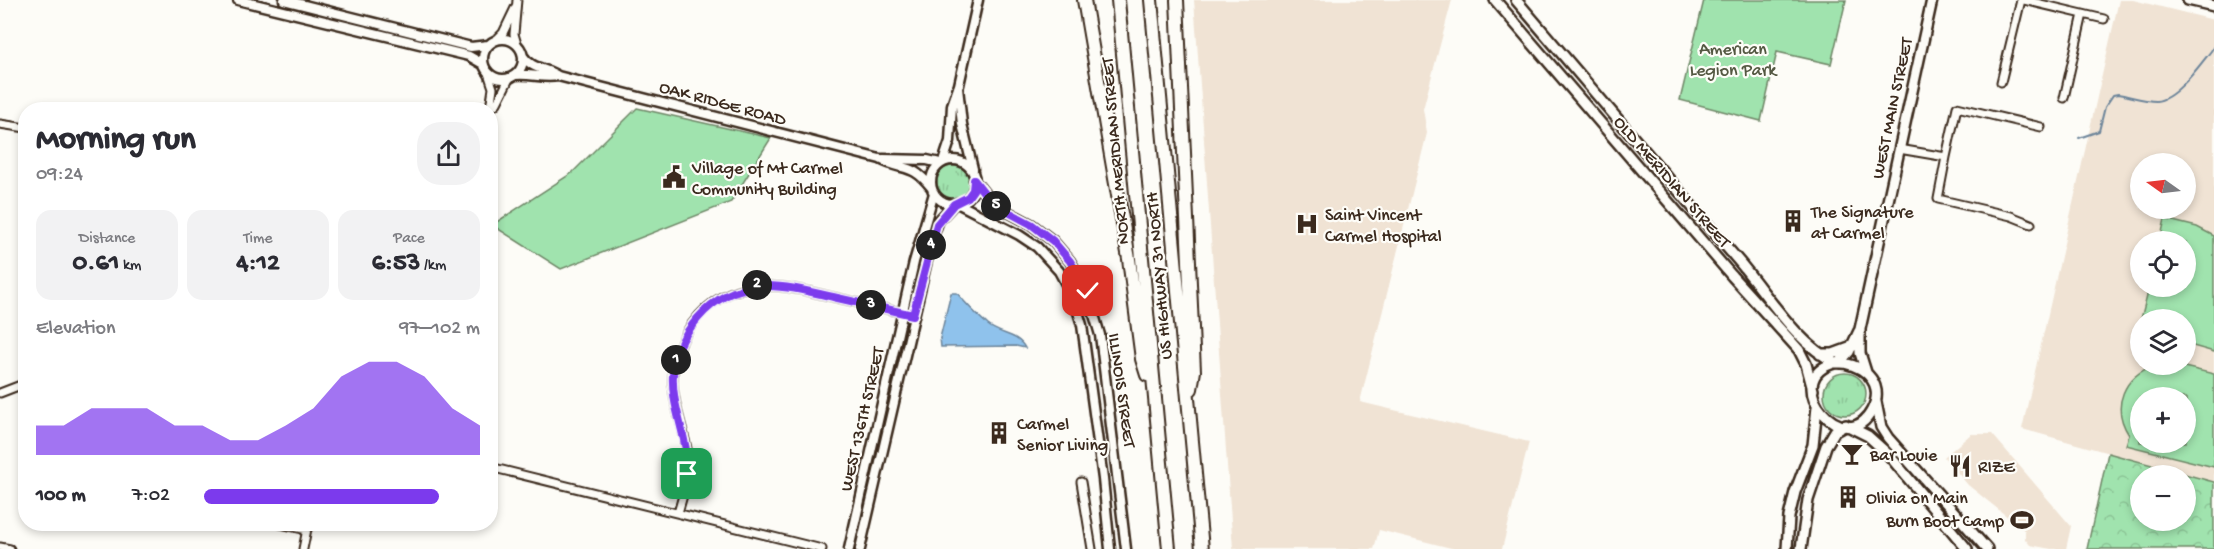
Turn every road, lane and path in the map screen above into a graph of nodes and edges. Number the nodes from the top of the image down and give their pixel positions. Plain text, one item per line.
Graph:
1 (238, 0) edge
2 (284, 0) edge
3 (978, 0) edge
4 (1084, 0) edge
5 (1118, 0) edge
6 (1151, 0) edge
7 (1177, 0) edge
8 (1496, 0) edge
9 (1516, 0) edge
10 (1932, 0) edge
11 (2022, 0) edge
12 (2188, 0) edge
13 (516, 3) edge
14 (2049, 3) edge
15 (2214, 6) edge
16 (2083, 14) junction
17 (2104, 19) dead end
18 (496, 40) junction
19 (517, 44) junction
20 (488, 45) junction
21 (523, 56) junction
22 (483, 64) junction
23 (1572, 66) junction
24 (488, 73) junction
25 (558, 76) junction
26 (1561, 76) junction
27 (512, 77) junction
28 (2001, 82) dead end
29 (958, 87) junction
30 (2064, 98) dead end
31 (490, 102) edge
32 (497, 102) edge
33 (0, 124) edge
34 (2041, 126) dead end
35 (18, 127) edge
36 (1899, 149) junction
37 (1946, 157) junction
38 (880, 159) junction
39 (942, 163) junction
40 (974, 178) junction
41 (933, 190) junction
42 (955, 203) junction
43 (2031, 224) dead end
44 (903, 313) junction
45 (913, 315) junction
46 (1860, 329) junction
47 (1852, 346) junction
48 (1818, 353) junction
49 (1838, 363) junction
50 (1866, 372) junction
51 (18, 386) edge
52 (1813, 390) junction
53 (0, 393) edge
54 (1876, 397) junction
55 (1188, 402) junction
56 (1155, 405) junction
57 (1817, 407) junction
58 (1847, 425) junction
59 (1868, 436) junction
60 (1831, 438) junction
61 (498, 469) edge
62 (1081, 482) dead end
63 (678, 513) junction
64 (307, 531) edge
65 (0, 547) edge
66 (9, 549) edge
67 (303, 549) edge
68 (822, 549) edge
69 (849, 549) edge
70 (860, 549) edge
71 (1092, 549) edge
72 (1110, 549) edge
73 (1126, 549) edge
74 (1169, 549) edge
75 (1202, 549) edge
76 (1787, 549) edge
77 (1801, 549) edge
78 (1967, 549) edge
79 (1987, 549) edge

1 - 22 street
2 - 20 street
3 - 29 street
4 - 56 highway
5 - 56 highway, NORTH MERIDIAN STREET
6 - 55 highway, US HIGHWAY 31 NORTH
7 - 55 highway
8 - 26 main road, OLD MERIDIAN STREET
9 - 23 main road, OLD MERIDIAN STREET
10 - 36 main road, WEST MAIN STREET
11 - 14 street
11 - 28 street
12 - 15 main road
13 - 18 street
13 - 19 street
14 - 16 street
16 - 17 street
16 - 30 street
18 - 19 street
18 - 20 street
19 - 21 street
20 - 22 street
21 - 25 street, OAK RIDGE ROAD
21 - 27 street
22 - 24 street
23 - 26 main road
23 - 48 main road, OLD MERIDIAN STREET
24 - 27 street
24 - 31 street
25 - 27 street, OAK RIDGE ROAD
25 - 38 street, OAK RIDGE ROAD
26 - 52 main road, OLD MERIDIAN STREET
27 - 32 street
29 - 39 street
29 - 40 street
33 - 35 street
34 - 37 street
36 - 37 street
36 - 46 main road, WEST MAIN STREET
37 - 43 street
38 - 39 street, OAK RIDGE ROAD
38 - 41 street, OAK RIDGE ROAD
39 - 40 street
39 - 41 street
40 - 42 street
40 - 73 street, ILLINOIS STREET
41 - 42 street
41 - 44 street, WEST 136TH STREET
42 - 45 street, WEST 136TH STREET
42 - 72 street, ILLINOIS STREET
44 - 45 street
44 - 63 street
44 - 69 street, WEST 136TH STREET
45 - 70 street, WEST 136TH STREET
46 - 47 main road, WEST MAIN STREET
46 - 50 main road, WEST MAIN STREET
47 - 48 main road
47 - 49 main road, WEST MAIN STREET
48 - 49 main road, OLD MERIDIAN STREET
49 - 50 main road
49 - 52 main road
50 - 54 main road
51 - 53 street
52 - 57 main road
54 - 58 main road
54 - 79 main road
55 - 75 highway, US HIGHWAY 31 NORTH
56 - 74 highway, NORTH MERIDIAN STREET
57 - 58 main road
57 - 76 main road
58 - 59 main road
58 - 60 main road
59 - 60 main road
59 - 78 main road
60 - 77 main road
61 - 63 street
62 - 71 street
63 - 68 street
64 - 67 street
65 - 66 street

